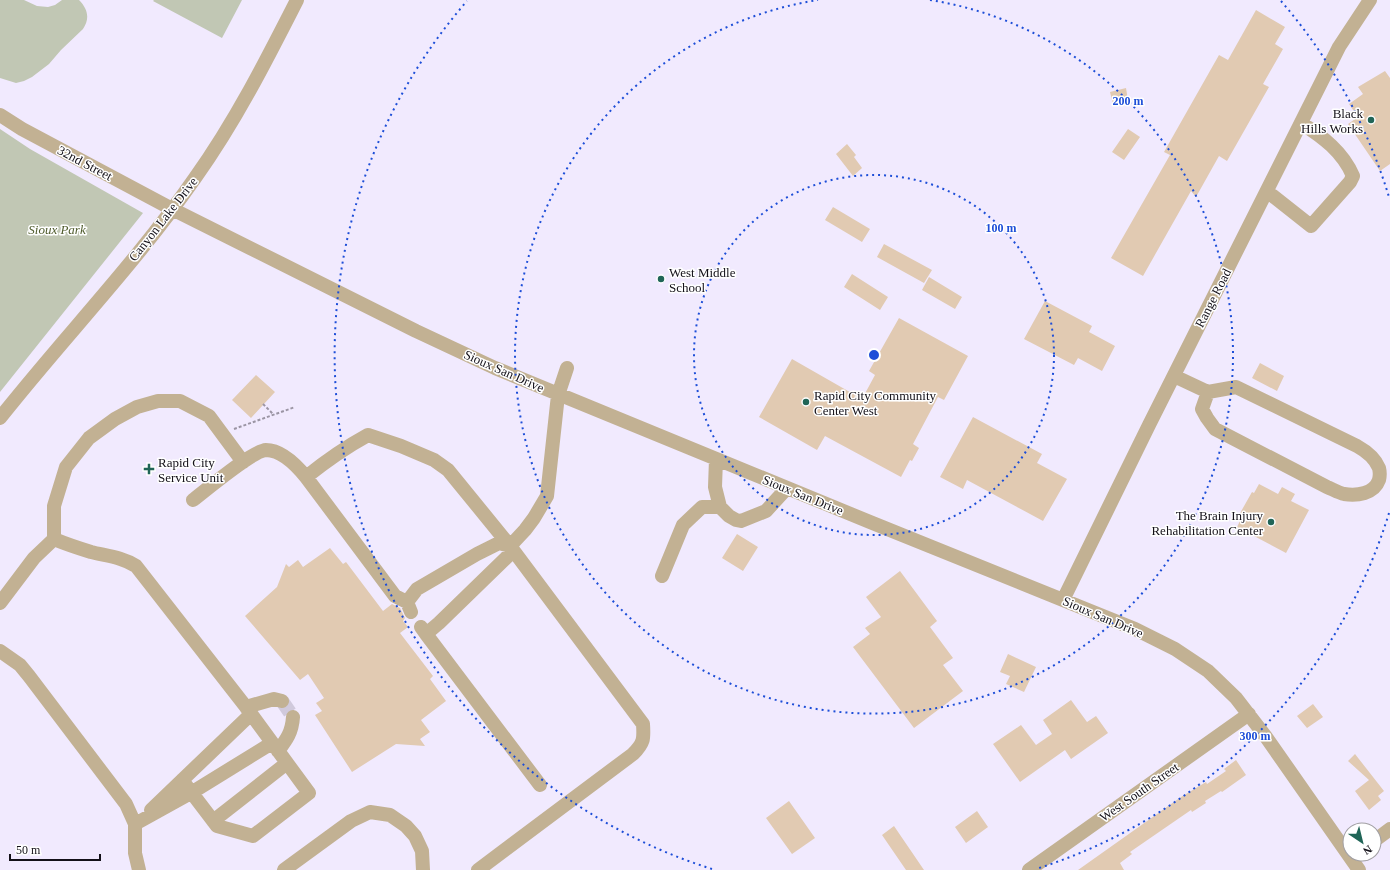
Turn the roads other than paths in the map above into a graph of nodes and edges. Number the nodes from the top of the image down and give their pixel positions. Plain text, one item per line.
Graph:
1 (297, 0) edge
2 (1370, 0) edge
3 (0, 114) edge
4 (1301, 123) junction
5 (1266, 192) junction
6 (172, 209) junction
7 (567, 368) dead end
8 (1174, 376) junction
9 (1208, 392) junction
10 (558, 395) junction
11 (0, 418) edge
12 (716, 459) junction
13 (243, 462) junction
14 (306, 477) junction
15 (786, 488) junction
16 (193, 500) dead end
17 (720, 507) junction
18 (54, 539) junction
19 (510, 546) junction
20 (662, 576) dead end
21 (1063, 600) junction
22 (0, 603) edge
23 (0, 651) edge
24 (282, 702) dead end
25 (248, 711) junction
26 (1249, 714) junction
27 (293, 716) dead end
28 (275, 747) junction
29 (287, 763) junction
30 (182, 780) junction
31 (540, 785) dead end
32 (191, 793) junction
33 (213, 821) junction
34 (135, 824) junction
35 (1342, 841) edge
36 (139, 870) edge
37 (284, 870) edge
38 (423, 870) edge
39 (478, 870) edge
40 (1029, 870) edge

1 - 6 street, Canyon Lake Drive
2 - 4 street, Range Road
3 - 6 street, 32nd Street
4 - 5 street, Range Road
4 - 5 street
5 - 8 street, Range Road
6 - 10 street, Sioux San Drive
6 - 11 street, Canyon Lake Drive
7 - 10 street
8 - 9 street
8 - 21 street, Range Road
9 - 9 street
10 - 12 street, Sioux San Drive
10 - 19 street
12 - 15 street, Sioux San Drive
12 - 17 street
13 - 14 street
13 - 16 street
13 - 18 street
14 - 19 street
14 - 19 street
15 - 17 street
15 - 21 street, Sioux San Drive
17 - 20 street
18 - 22 street
18 - 25 street
19 - 31 street
19 - 39 street
21 - 26 street, Sioux San Drive
23 - 34 street
24 - 25 street
25 - 28 street
25 - 30 street
26 - 35 street, Sioux San Drive
26 - 40 street, West South Street
27 - 28 street
28 - 29 street
28 - 32 street
29 - 33 street
29 - 33 street
30 - 32 street
30 - 34 street
32 - 33 street
32 - 34 street
34 - 36 street
37 - 38 street

